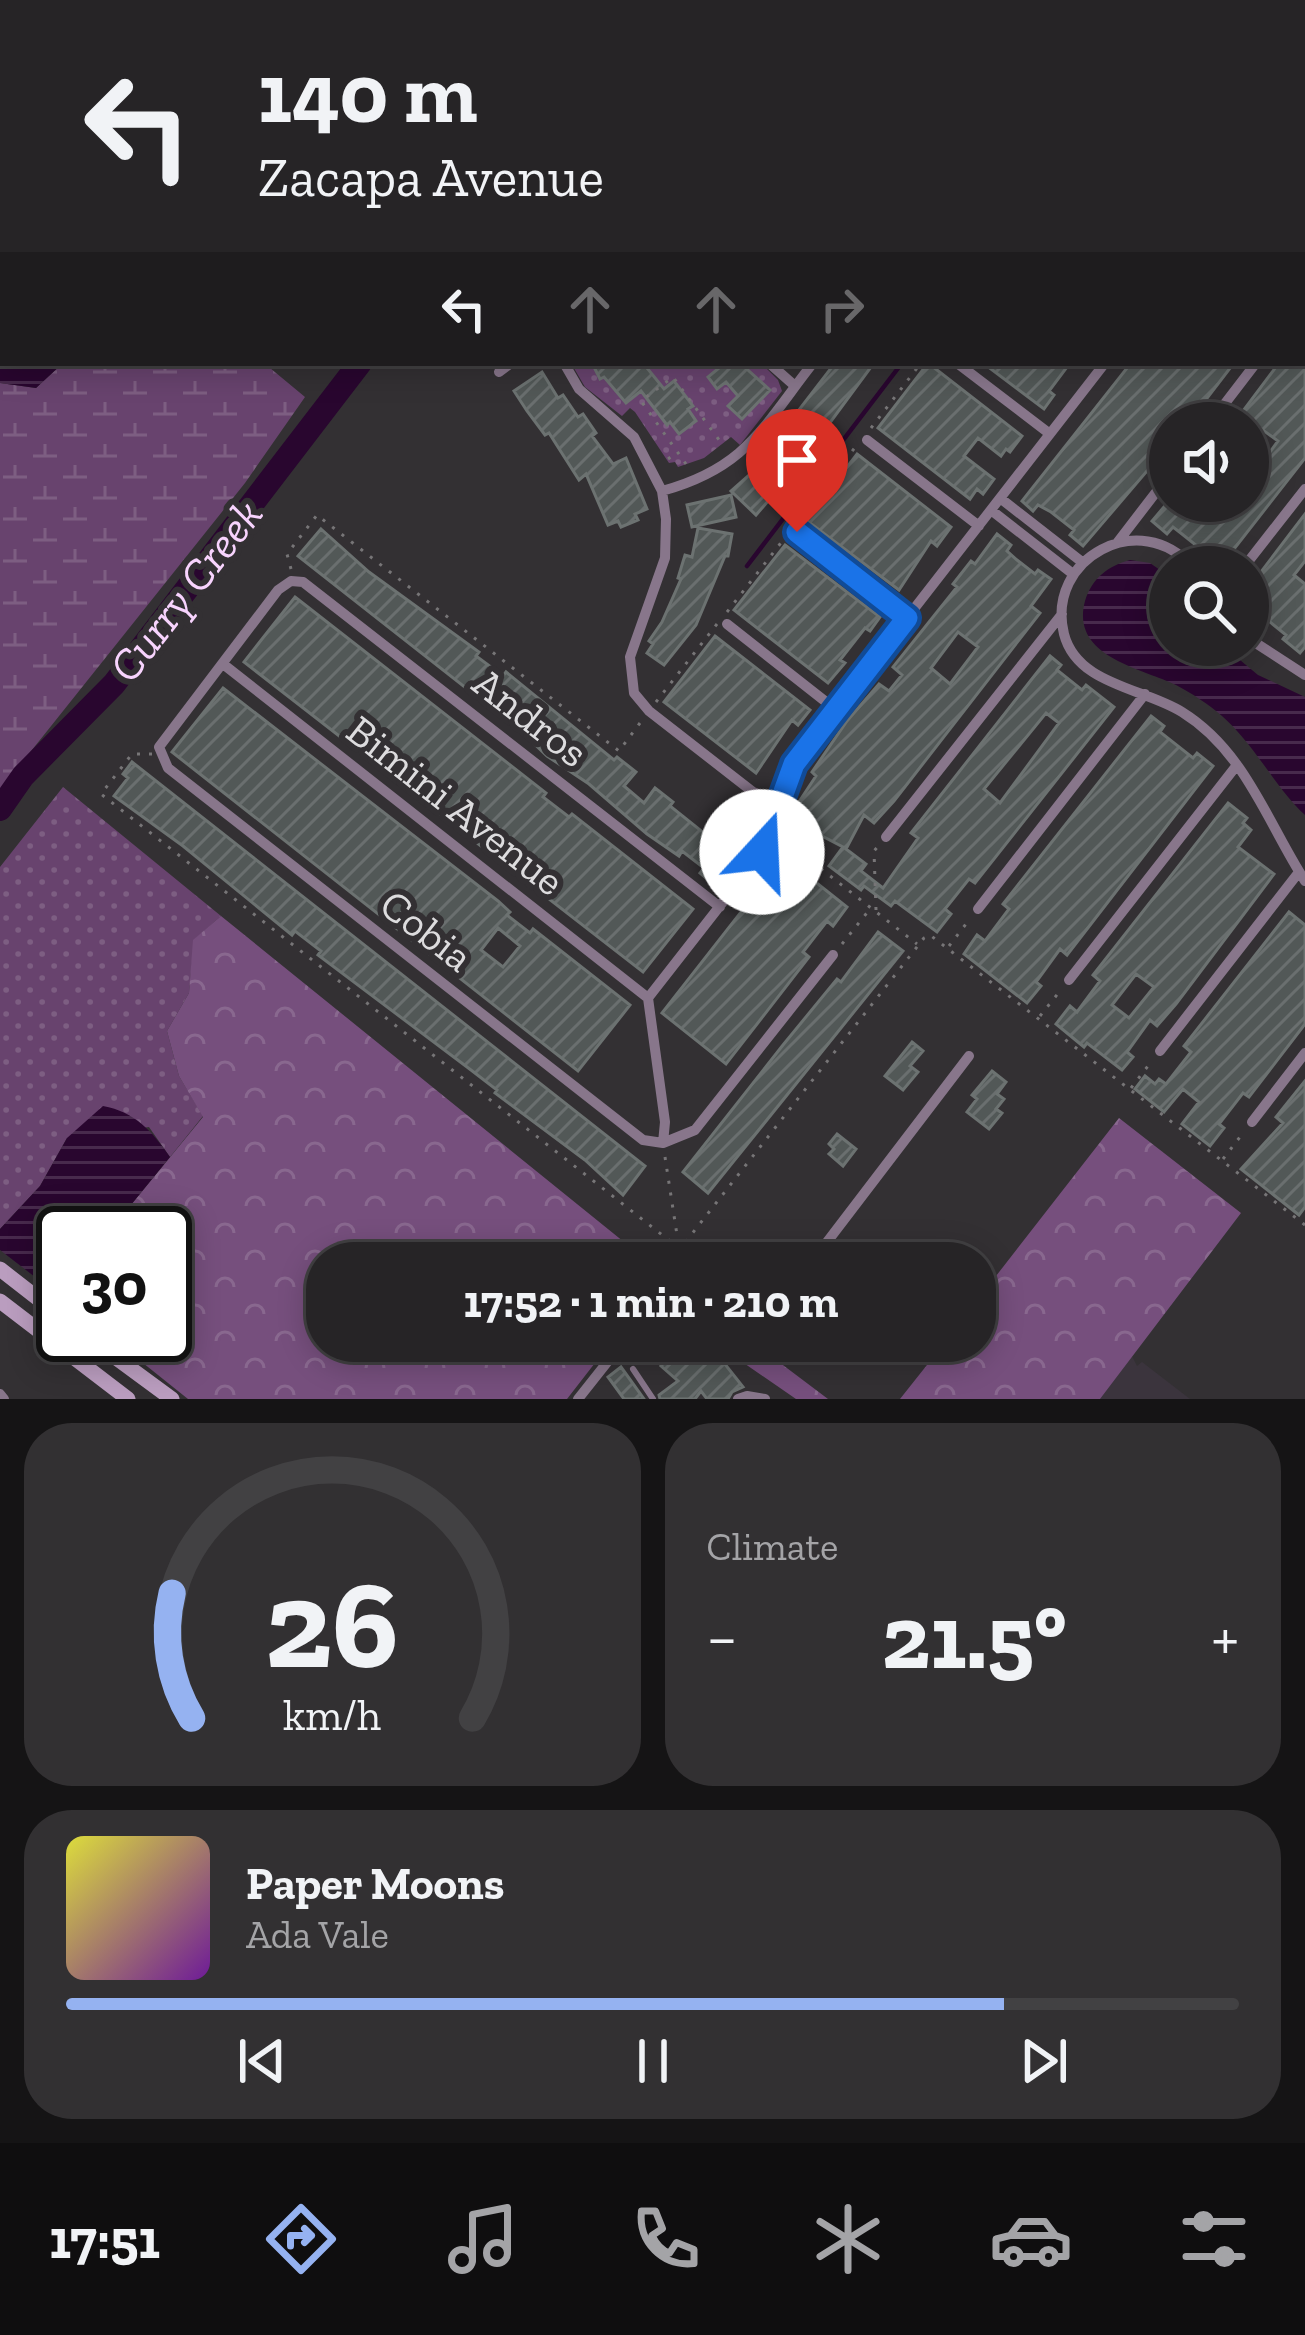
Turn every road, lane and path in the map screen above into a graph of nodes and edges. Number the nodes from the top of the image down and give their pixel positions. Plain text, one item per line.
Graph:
1 (507, 366) edge
2 (566, 366) edge
3 (772, 366) edge
4 (811, 366) edge
5 (919, 366) edge
6 (961, 366) edge
7 (1103, 366) edge
8 (1254, 366) edge
9 (499, 372) dead end
10 (795, 386) junction
11 (641, 401) junction
12 (1226, 402) edge
13 (632, 408) dead end
14 (647, 409) junction
15 (640, 415) dead end
16 (660, 427) junction
17 (652, 432) dead end
18 (1050, 434) junction
19 (867, 440) dead end
20 (722, 444) dead end
21 (678, 452) junction
22 (668, 459) dead end
23 (686, 464) dead end
24 (1305, 489) edge
25 (662, 490) junction
26 (1000, 499) junction
27 (1149, 501) edge
28 (991, 511) junction
29 (979, 526) junction
30 (797, 532) dead end
31 (1117, 543) junction
32 (1163, 546) edge
33 (1260, 546) edge
34 (1078, 568) junction
35 (297, 580) junction
36 (1062, 614) junction
37 (907, 618) junction
38 (727, 624) dead end
39 (1269, 652) edge
40 (223, 664) junction
41 (1305, 675) edge
42 (1145, 694) junction
43 (835, 709) junction
44 (649, 711) junction
45 (159, 754) junction
46 (1237, 765) junction
47 (781, 803) junction
48 (773, 831) junction
49 (886, 838) joint
50 (1298, 856) edge
51 (1302, 877) edge
52 (720, 907) junction
53 (871, 908) junction
54 (978, 909) joint
55 (876, 912) junction
56 (918, 945) junction
57 (948, 947) junction
58 (833, 955) joint
59 (1069, 980) joint
60 (648, 998) junction
61 (1039, 1018) junction
62 (1160, 1051) joint
63 (1305, 1054) edge
64 (969, 1056) dead end
65 (1130, 1089) junction
66 (1252, 1122) joint
67 (663, 1143) junction
68 (1222, 1160) junction
69 (1305, 1225) edge
70 (671, 1242) edge
71 (675, 1242) edge
72 (685, 1242) edge
73 (827, 1242) edge
74 (0, 1269) edge
75 (36, 1297) edge
76 (0, 1301) edge
77 (122, 1362) edge
78 (607, 1362) edge
79 (633, 1369) dead end
80 (128, 1399) edge
81 (172, 1399) edge
82 (578, 1399) edge
83 (653, 1399) edge
84 (738, 1399) edge
85 (765, 1399) edge

1 - 9 street
2 - 25 street
3 - 10 street
4 - 10 street
5 - 44 path
6 - 18 street
7 - 18 street
8 - 12 street
10 - 25 street
11 - 13 path
11 - 14 path
11 - 20 path
14 - 15 path
14 - 16 path
16 - 17 path
16 - 21 path
18 - 26 street
19 - 29 street
21 - 22 path
21 - 23 path
24 - 33 street
25 - 44 street
26 - 28 street
26 - 34 street
27 - 31 street
28 - 29 street
28 - 34 street
29 - 37 street
30 - 37 street
31 - 32 street
31 - 34 street
34 - 36 street
35 - 40 street
35 - 44 path
35 - 52 street, Andros
36 - 42 street
36 - 49 street
37 - 43 street
38 - 43 street
39 - 41 street
40 - 45 street
40 - 60 street, Bimini Avenue
42 - 46 street
42 - 54 street
43 - 47 street
44 - 47 street
45 - 67 street, Cobia
45 - 70 path
46 - 50 street
46 - 59 street
47 - 48 street
48 - 52 street
48 - 53 path
49 - 55 path
50 - 51 street
51 - 62 street
52 - 60 street
53 - 55 path
53 - 58 path
54 - 57 path
55 - 56 path
56 - 57 path
56 - 72 path
57 - 61 path
58 - 67 street
59 - 61 path
60 - 67 street
61 - 65 path
62 - 65 path
63 - 66 street
64 - 73 street
65 - 68 path
66 - 68 path
67 - 71 path
68 - 69 path
74 - 75 main road
76 - 80 main road
77 - 81 main road
78 - 82 street
79 - 83 lane
84 - 85 street

